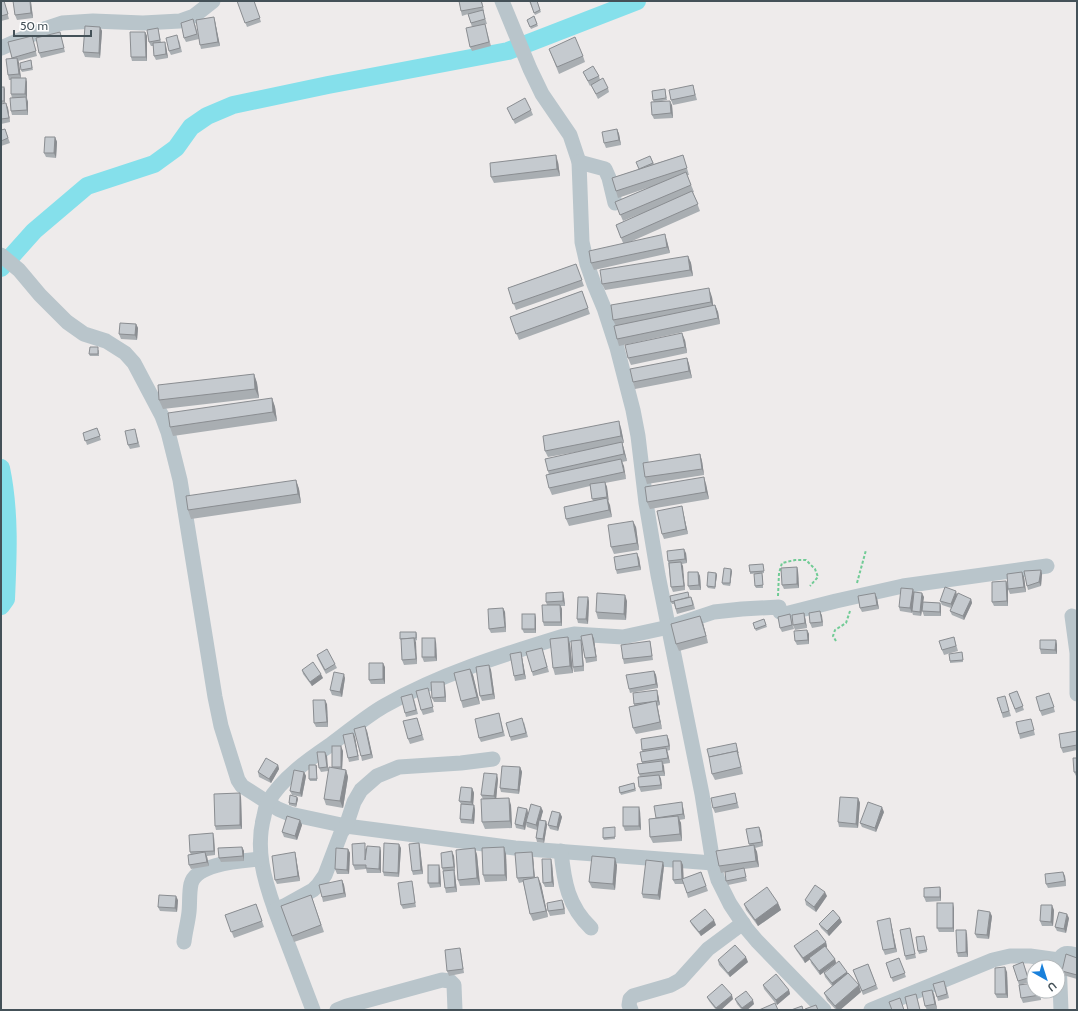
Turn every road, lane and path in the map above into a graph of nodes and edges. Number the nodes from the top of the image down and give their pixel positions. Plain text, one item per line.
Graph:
1 (213, 1) edge
2 (502, 1) edge
3 (1, 48) edge
4 (579, 170) junction
5 (615, 203) edge
6 (1, 255) edge
7 (1047, 566) dead end
8 (810, 586) dead end
9 (779, 607) junction
10 (1072, 616) dead end
11 (669, 627) junction
12 (1077, 694) edge
13 (494, 759) dead end
14 (267, 802) junction
15 (346, 826) junction
16 (561, 851) junction
17 (260, 859) junction
18 (713, 863) junction
19 (275, 910) junction
20 (743, 923) junction
21 (591, 928) dead end
22 (184, 942) dead end
23 (1077, 955) edge
24 (1052, 959) edge
25 (1060, 959) edge
26 (1061, 999) edge
27 (313, 1010) edge
28 (337, 1010) edge
29 (455, 1010) edge
30 (631, 1010) edge
31 (824, 1010) edge
32 (871, 1010) edge
33 (1061, 1010) edge

1 - 3 street
2 - 4 street
4 - 5 street
4 - 11 street
6 - 14 street
7 - 9 street
8 - 9 path
9 - 11 street
10 - 12 street
11 - 14 street
11 - 18 street
13 - 15 street
14 - 15 street
14 - 17 street
15 - 16 street
15 - 19 street
16 - 18 street
16 - 21 street
17 - 19 street
17 - 22 street
18 - 20 street
19 - 27 street
20 - 30 street
20 - 31 street
23 - 25 street
24 - 32 street
26 - 33 street
28 - 29 street

